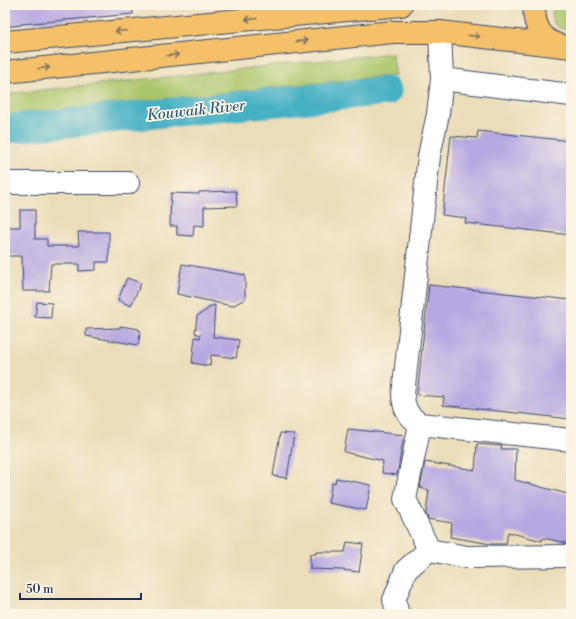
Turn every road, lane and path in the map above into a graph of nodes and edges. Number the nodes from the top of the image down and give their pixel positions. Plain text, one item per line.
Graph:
1 (401, 5) edge
2 (535, 5) edge
3 (440, 32) junction
4 (5, 42) edge
5 (570, 47) edge
6 (5, 72) edge
7 (442, 79) junction
8 (571, 94) edge
9 (5, 183) edge
10 (128, 183) dead end
11 (420, 424) junction
12 (571, 440) edge
13 (428, 550) junction
14 (571, 556) edge
15 (398, 614) edge

1 -> 4 main road
2 - 5 main road
3 -> 5 main road
6 -> 3 main road
3 - 7 street
7 - 8 street
7 - 11 street
9 - 10 street
11 - 12 street
11 - 13 street
13 - 14 street
13 - 15 street

